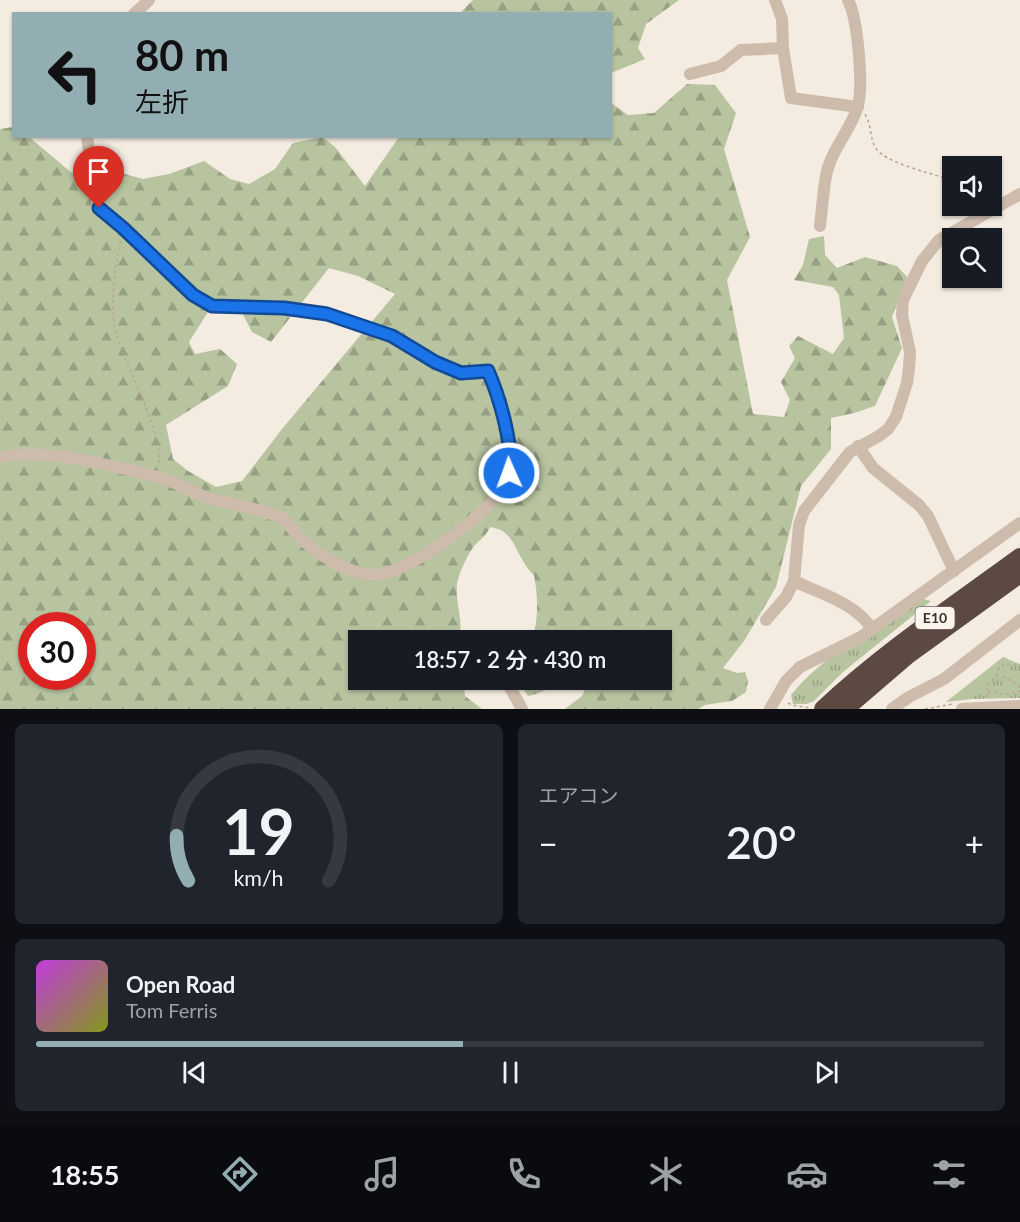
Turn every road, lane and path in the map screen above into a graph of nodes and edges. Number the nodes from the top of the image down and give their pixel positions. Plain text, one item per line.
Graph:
1 (149, 0) edge
2 (775, 0) edge
3 (848, 0) edge
4 (136, 12) edge
5 (783, 48) junction
6 (690, 74) dead end
7 (858, 107) junction
8 (87, 138) edge
9 (942, 177) edge
10 (1020, 194) edge
11 (820, 226) dead end
12 (123, 228) junction
13 (858, 446) junction
14 (0, 457) edge
15 (155, 477) junction
16 (1020, 523) edge
17 (1020, 558) edge
18 (954, 571) junction
19 (1020, 574) edge
20 (794, 581) junction
21 (766, 620) dead end
22 (1020, 620) edge
23 (872, 629) junction
24 (1020, 669) edge
25 (996, 676) junction
26 (859, 686) junction
27 (511, 690) edge
28 (1020, 690) edge
29 (987, 692) junction
30 (987, 701) dead end
31 (788, 703) dead end
32 (1020, 706) edge
33 (818, 708) edge
34 (1006, 708) edge
35 (522, 709) edge
36 (770, 709) edge
37 (844, 709) edge
38 (892, 709) edge
39 (962, 709) edge

1 - 4 street
2 - 5 street
3 - 7 street
5 - 6 street
5 - 7 street
7 - 9 path
7 - 11 street
8 - 12 street
10 - 13 street
12 - 15 path
12 - 15 street
13 - 18 street
13 - 20 street
14 - 15 street
16 - 18 street
17 - 26 highway, E10
18 - 23 street
19 - 26 highway, E10
20 - 21 street
20 - 23 street
22 - 38 street
23 - 36 street
24 - 25 path
25 - 28 path
25 - 29 path
26 - 33 highway, E10
26 - 37 highway, E10
27 - 35 street
28 - 29 path
29 - 30 path
31 - 33 path
32 - 34 street
34 - 39 street

